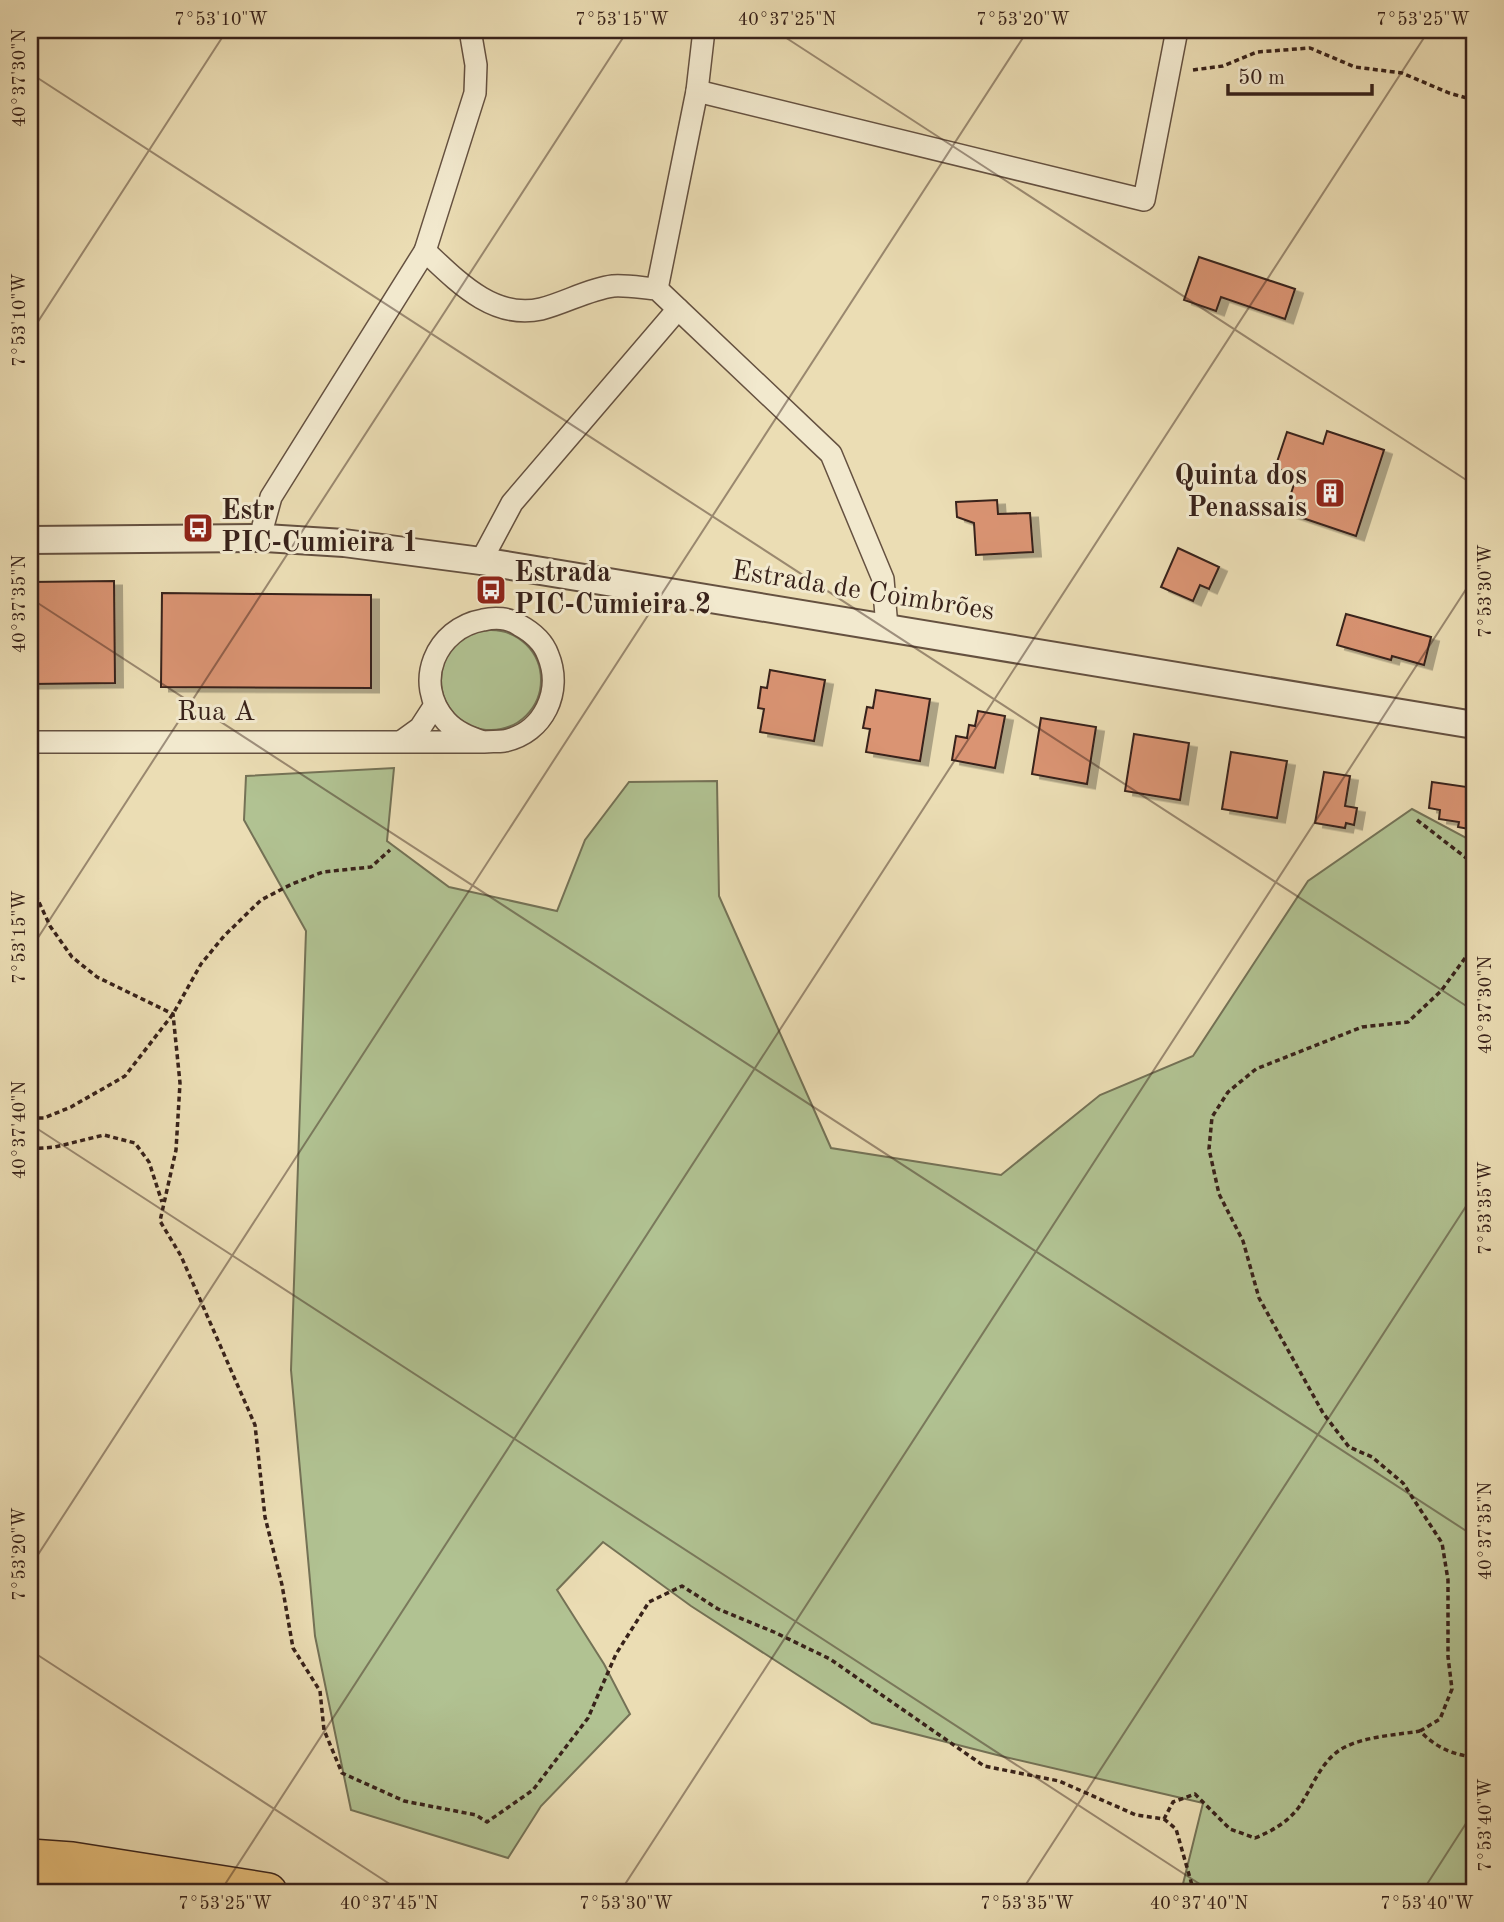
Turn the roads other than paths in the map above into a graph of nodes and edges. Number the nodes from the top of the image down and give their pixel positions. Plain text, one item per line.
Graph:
1 (470, 30) edge
2 (704, 30) edge
3 (1177, 30) edge
4 (697, 91) junction
5 (425, 251) junction
6 (657, 289) junction
7 (678, 309) junction
8 (265, 538) junction
9 (30, 540) edge
10 (481, 561) junction
11 (887, 628) junction
12 (435, 705) junction
13 (1474, 725) edge
14 (402, 741) junction
15 (30, 742) edge
16 (483, 742) junction
17 (30, 1858) edge
18 (30, 1885) edge
19 (111, 1892) edge
20 (268, 1892) edge

1 - 5 street
2 - 4 street
3 - 4 street
4 - 6 street
5 - 6 street
5 - 8 street
6 - 7 street
7 - 10 street
7 - 11 street
8 - 9 street, Estrada de Coimbrões
8 - 10 street, Estrada de Coimbrões
10 - 11 street, Estrada de Coimbrões
11 - 13 street, Estrada de Coimbrões
12 - 14 street
12 - 16 street
12 - 16 street
14 - 15 street, Rua A
14 - 16 street, Rua A
17 - 20 highway
18 - 19 highway

